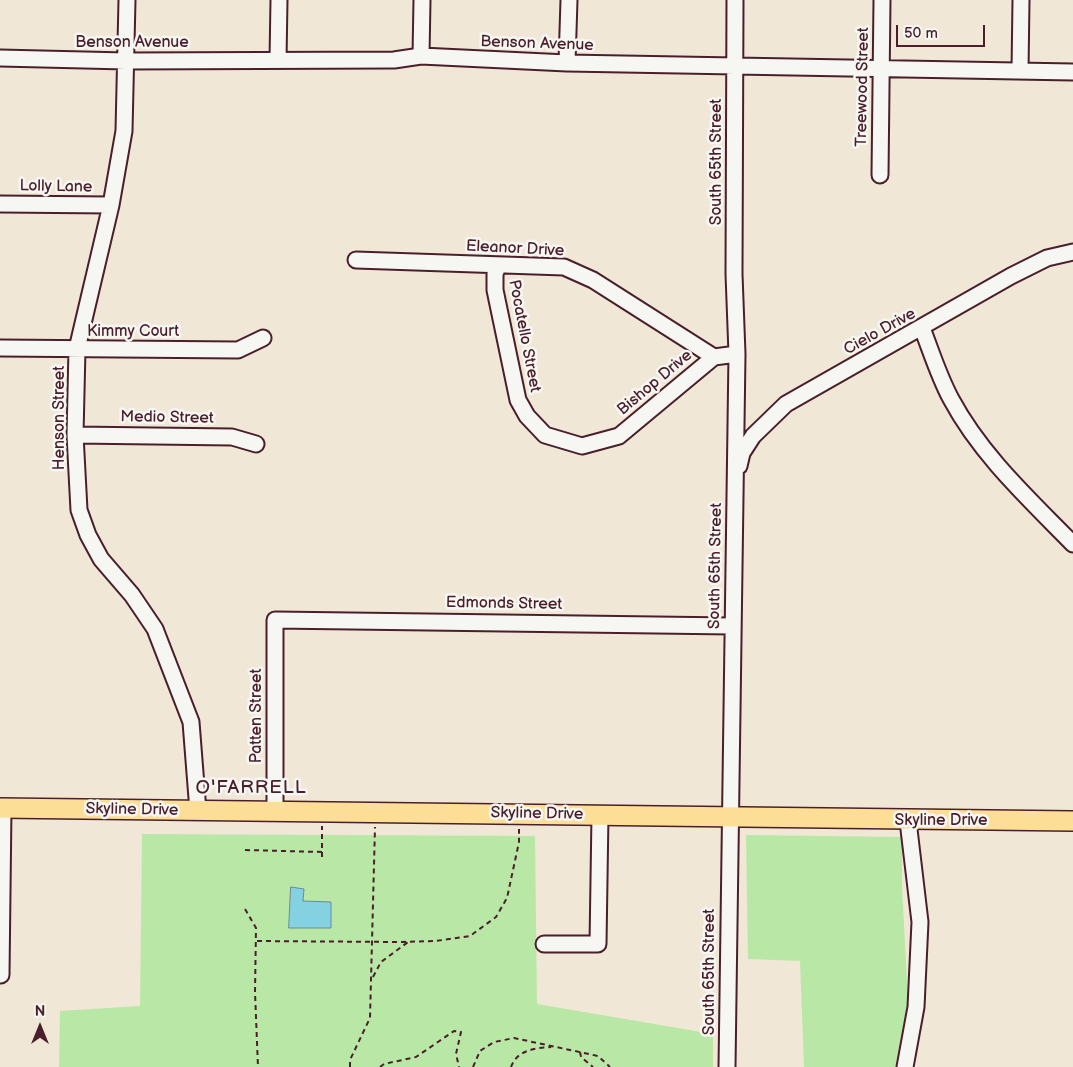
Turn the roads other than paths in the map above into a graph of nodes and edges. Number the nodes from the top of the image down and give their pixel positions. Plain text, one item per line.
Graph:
1 (127, 0) edge
2 (279, 0) edge
3 (422, 0) edge
4 (569, 0) edge
5 (736, 0) edge
6 (882, 0) edge
7 (1021, 0) edge
8 (421, 56) junction
9 (0, 58) edge
10 (278, 60) junction
11 (126, 61) junction
12 (567, 63) junction
13 (735, 66) junction
14 (881, 69) junction
15 (1020, 71) junction
16 (1073, 72) edge
17 (880, 175) dead end
18 (0, 204) edge
19 (112, 205) junction
20 (1073, 252) edge
21 (356, 260) dead end
22 (498, 266) junction
23 (922, 328) junction
24 (263, 338) dead end
25 (0, 348) edge
26 (77, 349) junction
27 (737, 354) junction
28 (714, 357) junction
29 (76, 435) junction
30 (619, 436) joint
31 (256, 444) dead end
32 (735, 477) junction
33 (1073, 544) edge
34 (275, 620) joint
35 (732, 626) junction
36 (2, 808) edge
37 (198, 810) junction
38 (275, 812) junction
39 (600, 815) junction
40 (729, 818) junction
41 (908, 821) junction
42 (1073, 821) edge
43 (544, 944) dead end
44 (1, 974) dead end
45 (727, 1067) edge
46 (905, 1067) edge

1 - 11 street, Henson Street
2 - 10 street
3 - 8 street
4 - 12 street
5 - 13 street, South 65th Street
6 - 14 street, Treewood Street
7 - 15 street
8 - 10 street, Benson Avenue
8 - 12 street, Benson Avenue
9 - 11 street, Benson Avenue
10 - 11 street, Benson Avenue
11 - 19 street, Henson Street
12 - 13 street, Benson Avenue
13 - 14 street, Benson Avenue
13 - 27 street, South 65th Street
14 - 15 street, Benson Avenue
14 - 17 street, Treewood Street
15 - 16 street, Benson Avenue
18 - 19 street, Lolly Lane
19 - 26 street, Henson Street
20 - 23 street, Cielo Drive
21 - 22 street, Eleanor Drive
22 - 28 street, Eleanor Drive
22 - 30 street, Pocatello Street
23 - 32 street, Cielo Drive
23 - 33 street
24 - 26 street, Kimmy Court
25 - 26 street, Kimmy Court
26 - 29 street, Henson Street
27 - 28 street
27 - 32 street, South 65th Street
28 - 30 street, Bishop Drive
29 - 31 street, Medio Street
29 - 37 street, Henson Street
32 - 35 street, South 65th Street
34 - 35 street, Edmonds Street
34 - 38 street, Patten Street
35 - 40 street, South 65th Street
36 - 37 main road, Skyline Drive
36 - 44 street
37 - 38 main road, Skyline Drive
38 - 39 main road, Skyline Drive
39 - 40 main road, Skyline Drive
39 - 43 street
40 - 41 main road, Skyline Drive
40 - 45 street, South 65th Street
41 - 42 main road, Skyline Drive
41 - 46 street

